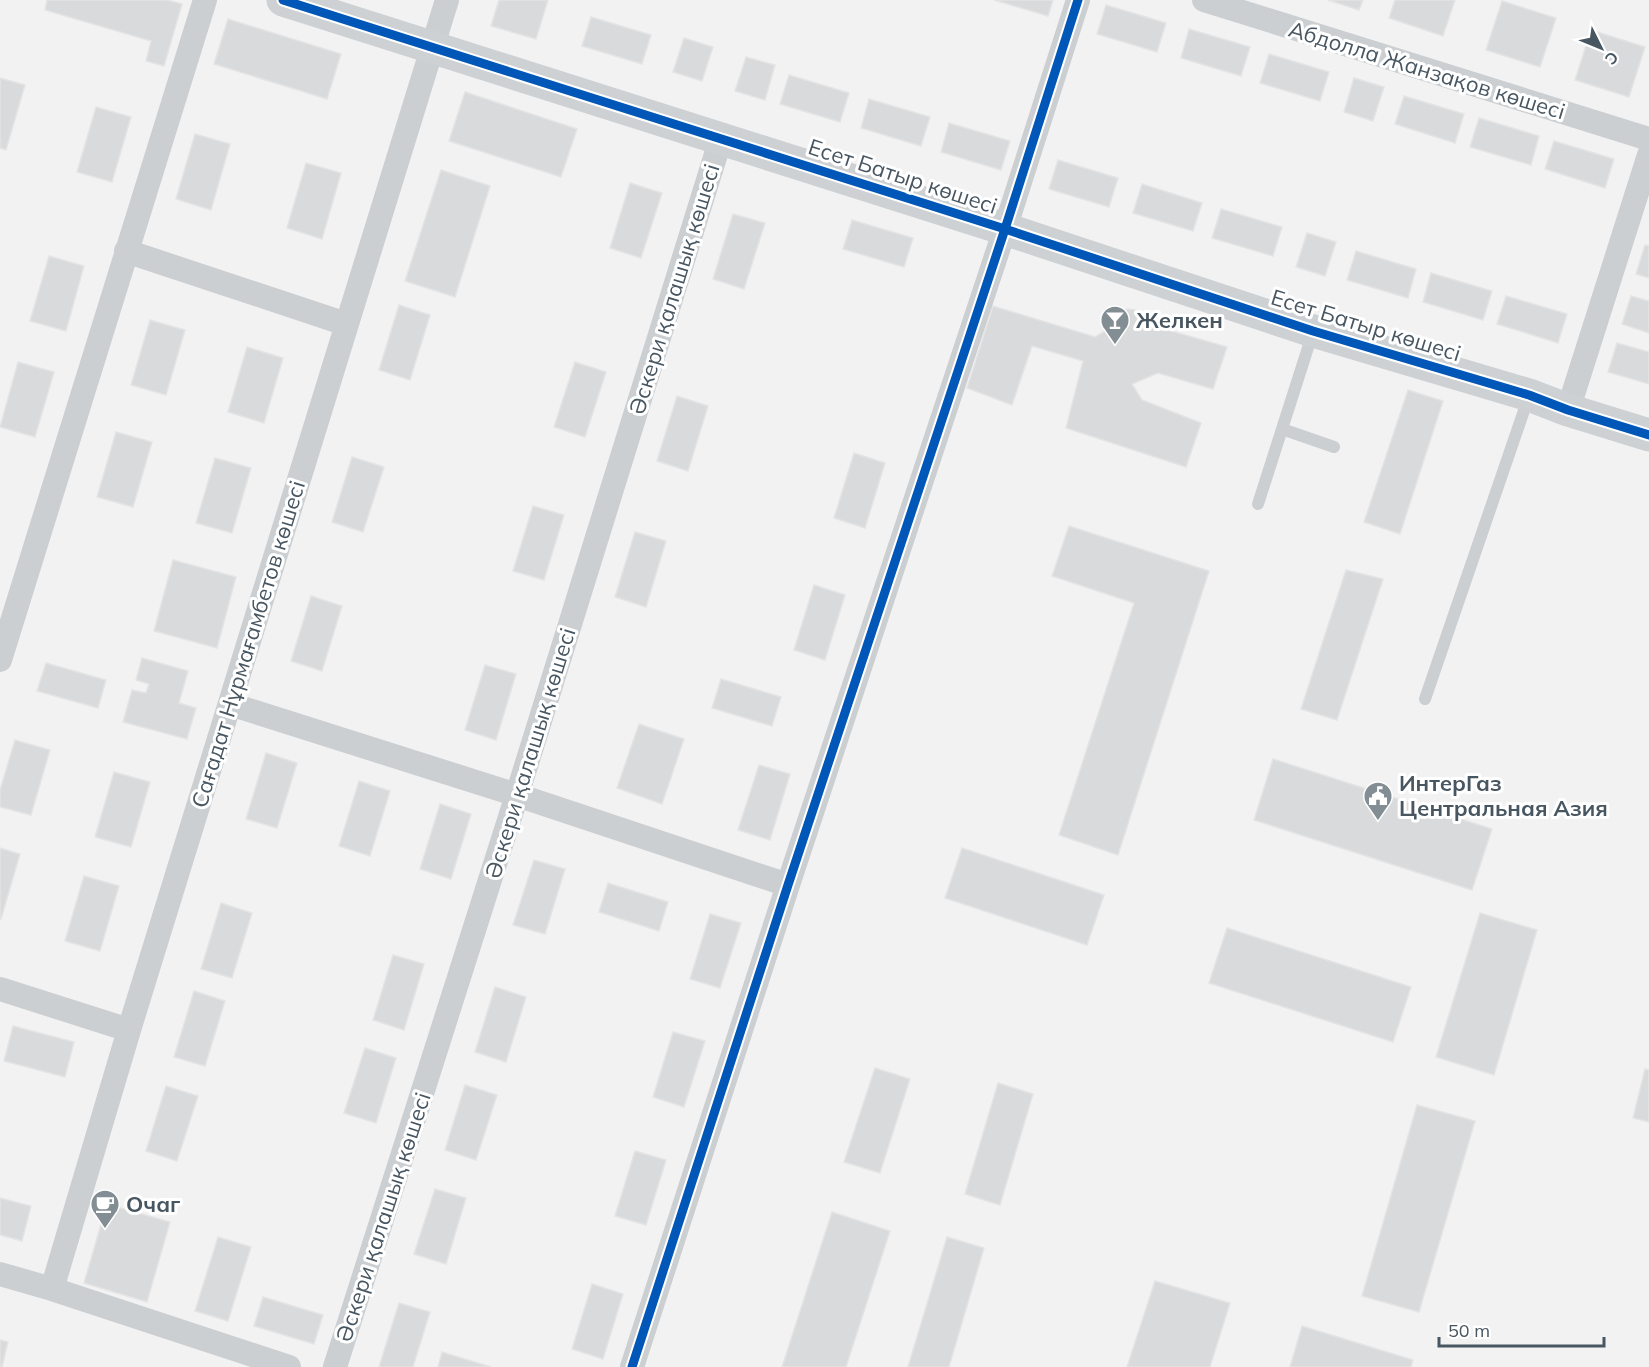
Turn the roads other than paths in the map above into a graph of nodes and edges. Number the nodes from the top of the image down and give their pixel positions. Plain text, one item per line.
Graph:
1 (204, 0) edge
2 (283, 0) edge
3 (447, 0) edge
4 (1078, 0) edge
5 (1204, 0) edge
6 (432, 47) junction
7 (721, 138) junction
8 (1649, 140) edge
9 (1649, 155) edge
10 (1005, 229) junction
11 (126, 251) junction
12 (346, 324) junction
13 (1313, 331) junction
14 (1529, 395) junction
15 (1568, 410) junction
16 (1282, 429) junction
17 (1649, 435) edge
18 (1334, 447) dead end
19 (1258, 504) dead end
20 (0, 660) edge
21 (1425, 699) dead end
22 (230, 704) junction
23 (517, 795) junction
24 (788, 885) junction
25 (0, 989) edge
26 (129, 1030) junction
27 (0, 1274) edge
28 (52, 1289) junction
29 (289, 1367) edge
30 (335, 1367) edge
31 (632, 1367) edge

1 - 11 street
2 - 6 street, Есет Батыр көшесі
3 - 6 street, Сағадат Нұрмағамбетов көшесі
4 - 10 street
5 - 8 street, Абдолла Жанзақов көшесі
6 - 7 street, Есет Батыр көшесі
6 - 12 street, Сағадат Нұрмағамбетов көшесі
7 - 10 street, Есет Батыр көшесі
7 - 23 street, Әскери қалашық көшесі
9 - 15 street
10 - 13 street, Есет Батыр көшесі
10 - 24 street
11 - 12 street
11 - 20 street
12 - 22 street, Сағадат Нұрмағамбетов көшесі
13 - 14 street, Есет Батыр көшесі
13 - 16 lane
14 - 15 street, Есет Батыр көшесі
14 - 21 lane
15 - 17 street, Есет Батыр көшесі
16 - 18 lane
16 - 19 lane
22 - 23 street
22 - 26 street, Сағадат Нұрмағамбетов көшесі
23 - 24 street
23 - 30 street, Әскери қалашық көшесі
24 - 31 street
25 - 26 street
26 - 28 street, Сағадат Нұрмағамбетов көшесі
27 - 28 street
28 - 29 street

